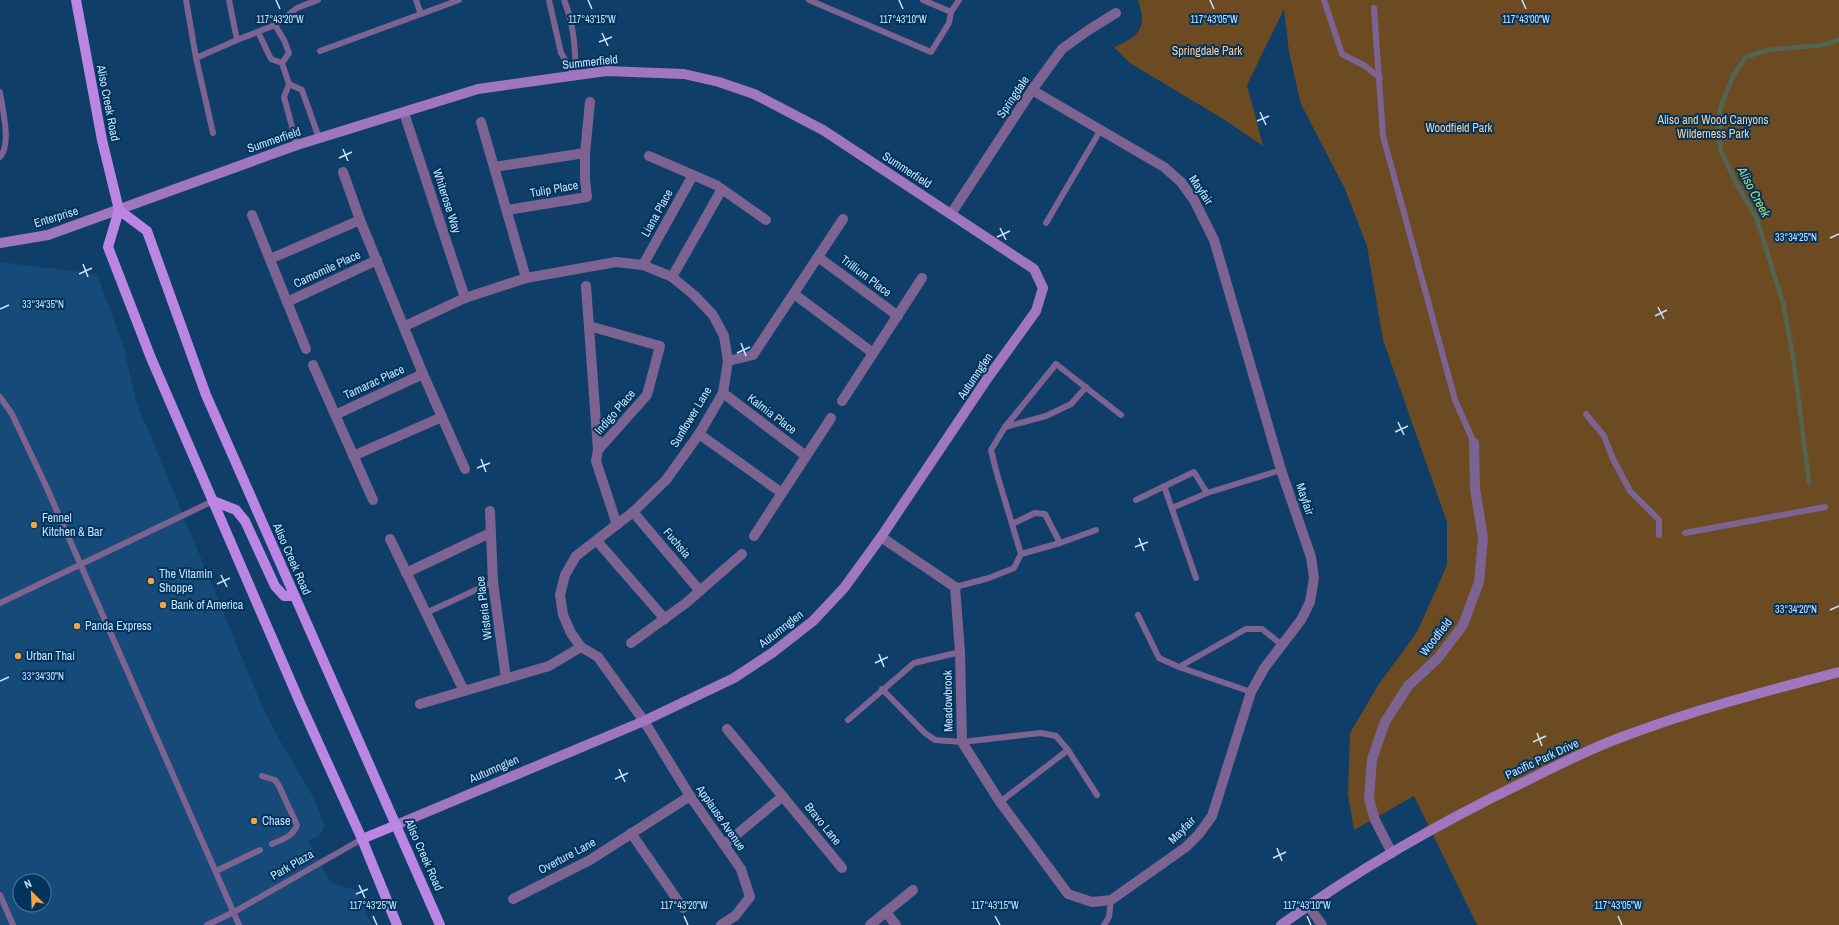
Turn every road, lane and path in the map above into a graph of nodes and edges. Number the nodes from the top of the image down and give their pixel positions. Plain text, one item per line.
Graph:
1 (76, 0) edge
2 (186, 0) edge
3 (229, 0) edge
4 (318, 0) edge
5 (416, 0) edge
6 (459, 0) edge
7 (549, 0) edge
8 (564, 0) edge
9 (809, 0) edge
10 (923, 0) edge
11 (959, 0) edge
12 (1324, 0) edge
13 (1374, 8) dead end
14 (952, 12) junction
15 (1116, 13) dead end
16 (421, 14) junction
17 (275, 25) junction
18 (258, 32) junction
19 (237, 40) junction
20 (320, 51) dead end
21 (196, 58) junction
22 (282, 63) junction
23 (575, 76) junction
24 (1380, 78) junction
25 (289, 84) junction
26 (1032, 90) junction
27 (0, 92) edge
28 (590, 102) dead end
29 (404, 112) junction
30 (481, 122) dead end
31 (1100, 131) junction
32 (213, 133) dead end
33 (319, 138) junction
34 (297, 145) junction
35 (585, 153) junction
36 (648, 156) dead end
37 (0, 157) edge
38 (494, 167) junction
39 (343, 172) dead end
40 (693, 175) junction
41 (722, 189) junction
42 (119, 210) junction
43 (507, 210) junction
44 (951, 214) junction
45 (252, 215) dead end
46 (843, 218) dead end
47 (360, 220) junction
48 (766, 220) dead end
49 (1046, 223) dead end
50 (0, 243) edge
51 (818, 257) junction
52 (270, 259) junction
53 (377, 260) junction
54 (643, 265) junction
55 (672, 277) junction
56 (526, 278) junction
57 (922, 278) dead end
58 (586, 286) dead end
59 (1042, 288) joint
60 (794, 294) junction
61 (465, 298) junction
62 (287, 302) junction
63 (898, 316) junction
64 (405, 326) junction
65 (589, 326) junction
66 (306, 349) dead end
67 (874, 353) junction
68 (728, 361) junction
69 (313, 365) dead end
70 (423, 374) junction
71 (1086, 387) junction
72 (723, 393) junction
73 (0, 397) edge
74 (842, 401) dead end
75 (1586, 414) dead end
76 (335, 415) junction
77 (1121, 415) dead end
78 (442, 417) junction
79 (831, 418) dead end
80 (1005, 427) junction
81 (700, 434) junction
82 (1474, 443) joint
83 (598, 450) junction
84 (353, 456) junction
85 (806, 456) junction
86 (465, 469) dead end
87 (1281, 470) junction
88 (1164, 486) junction
89 (782, 493) junction
90 (1207, 494) junction
91 (373, 500) dead end
92 (1136, 500) dead end
93 (213, 501) junction
94 (1825, 507) dead end
95 (1172, 508) junction
96 (490, 511) dead end
97 (633, 512) junction
98 (1012, 524) junction
99 (617, 525) junction
100 (1096, 530) dead end
101 (490, 533) junction
102 (1685, 533) dead end
103 (1658, 535) dead end
104 (754, 536) dead end
105 (881, 537) junction
106 (390, 539) dead end
107 (597, 541) junction
108 (1060, 543) junction
109 (742, 554) dead end
110 (1020, 554) junction
111 (80, 566) junction
112 (406, 573) junction
113 (1196, 578) dead end
114 (493, 582) junction
115 (955, 587) junction
116 (700, 591) junction
117 (294, 596) junction
118 (0, 603) edge
119 (426, 613) junction
120 (1138, 615) dead end
121 (665, 619) junction
122 (631, 643) dead end
123 (1282, 645) junction
124 (581, 647) junction
125 (960, 652) junction
126 (1179, 667) junction
127 (1839, 672) edge
128 (506, 679) junction
129 (882, 689) junction
130 (464, 691) junction
131 (1252, 692) junction
132 (420, 704) dead end
133 (848, 720) dead end
134 (644, 721) junction
135 (727, 729) dead end
136 (962, 742) junction
137 (1068, 750) junction
138 (262, 776) dead end
139 (1097, 795) dead end
140 (690, 796) junction
141 (783, 796) junction
142 (1000, 802) junction
143 (396, 824) junction
144 (631, 833) junction
145 (362, 839) junction
146 (272, 844) dead end
147 (724, 845) junction
148 (260, 850) dead end
149 (1392, 853) junction
150 (842, 868) dead end
151 (216, 871) junction
152 (913, 890) dead end
153 (0, 895) edge
154 (513, 899) dead end
155 (1111, 900) junction
156 (1308, 905) junction
157 (683, 908) dead end
158 (234, 912) junction
159 (886, 912) junction
160 (13, 925) edge
161 (207, 925) edge
162 (239, 925) edge
163 (397, 925) edge
164 (440, 925) edge
165 (721, 925) edge
166 (870, 925) edge
167 (896, 925) edge
168 (1104, 925) edge
169 (1280, 925) edge
170 (1322, 925) edge

1 - 42 main road, Aliso Creek Road
2 - 21 lane
3 - 19 lane
4 - 17 lane
5 - 16 lane
6 - 16 lane
7 - 23 lane
8 - 23 lane
9 - 14 lane
10 - 14 lane
11 - 14 lane
12 - 24 lane
13 - 24 lane
15 - 26 street, Springdale
16 - 20 lane
17 - 18 lane
17 - 22 lane
18 - 19 lane
18 - 22 lane
19 - 21 lane
21 - 32 lane
22 - 25 lane
23 - 29 street, Summerfield
23 - 44 street, Summerfield
24 - 82 lane
25 - 33 lane
25 - 34 lane
26 - 31 street, Mayfair
26 - 44 street, Springdale
27 - 37 lane
28 - 35 street, Tulip Place
29 - 33 street, Summerfield
29 - 61 street, Whiterose Way
30 - 38 street
31 - 49 lane
31 - 87 street, Mayfair
33 - 34 street, Summerfield
34 - 42 street, Summerfield
35 - 38 street
35 - 43 street, Tulip Place
36 - 40 street
38 - 43 street
39 - 47 street, Camomile Place
40 - 41 street
40 - 54 street, Liana Place
41 - 48 street
41 - 55 street
42 - 50 street, Enterprise
42 - 93 main road
42 - 117 main road, Aliso Creek Road
43 - 56 street
44 - 59 street, Summerfield
45 - 52 street, Camomile Place
46 - 51 street
47 - 52 street
47 - 53 street, Camomile Place
51 - 60 street
51 - 63 street, Trillium Place
52 - 62 street, Camomile Place
53 - 62 street, Camomile Place
53 - 64 street, Camomile Place
54 - 55 street, Sunflower Lane
54 - 56 street, Sunflower Lane
55 - 68 street, Sunflower Lane
56 - 61 street, Sunflower Lane
57 - 63 street
58 - 65 street, Indigo Place
59 - 105 street, Autumnglen
60 - 67 street
60 - 68 street
61 - 64 street, Sunflower Lane
62 - 66 street, Camomile Place
63 - 67 street
64 - 70 street, Tamarac Place
65 - 83 street, Indigo Place
65 - 83 street, Indigo Place
67 - 74 street
68 - 72 street, Sunflower Lane
69 - 76 street, Tamarac Place
70 - 76 street, Tamarac Place
70 - 78 street, Tamarac Place
71 - 77 lane
71 - 80 lane
71 - 80 lane
72 - 81 street, Sunflower Lane
72 - 85 street, Kalmia Place
73 - 111 lane
75 - 103 lane
76 - 84 street, Tamarac Place
78 - 84 street
78 - 86 street, Tamarac Place
79 - 85 street
80 - 98 lane
81 - 89 street
81 - 97 street, Sunflower Lane
82 - 149 street, Woodfield
83 - 99 street, Indigo Place
84 - 91 street, Tamarac Place
85 - 89 street
87 - 90 lane
87 - 123 street, Mayfair
88 - 90 lane
88 - 92 lane
88 - 95 lane
89 - 104 street
90 - 95 lane
93 - 111 lane
93 - 117 main road
93 - 145 main road
94 - 102 lane
95 - 113 lane
96 - 101 street, Wisteria Place
97 - 99 street, Sunflower Lane
97 - 116 street, Fuchsia
98 - 108 lane
98 - 110 lane
99 - 107 street, Sunflower Lane
100 - 108 lane
101 - 112 street
101 - 114 street, Wisteria Place
105 - 115 street
105 - 134 street, Autumnglen
106 - 112 street
107 - 121 street
107 - 124 street, Sunflower Lane
108 - 110 lane
109 - 116 street
110 - 115 lane
111 - 118 lane
111 - 151 lane
112 - 119 street
114 - 119 lane
114 - 128 street, Wisteria Place
115 - 125 street, Meadowbrook
116 - 121 street
117 - 143 main road, Aliso Creek Road
119 - 130 street
120 - 126 lane
121 - 122 street
123 - 126 lane
123 - 131 street, Mayfair
124 - 128 street
124 - 134 street, Sunflower Lane
125 - 129 lane
125 - 136 street, Meadowbrook
126 - 131 lane
127 - 149 street, Pacific Park Drive
128 - 130 street
129 - 133 lane
129 - 136 lane
130 - 132 street
131 - 155 street, Mayfair
134 - 140 street, Applause Avenue
134 - 143 street, Autumnglen
135 - 141 street, Bravo Lane
136 - 137 lane
136 - 142 street, Meadowbrook
137 - 139 lane
137 - 142 lane
138 - 146 lane
140 - 144 street, Overture Lane
140 - 147 street, Applause Avenue
141 - 147 street
141 - 150 street, Bravo Lane
142 - 155 street, Meadowbrook
143 - 145 main road
143 - 164 main road, Aliso Creek Road
144 - 154 street, Overture Lane
144 - 157 street
145 - 158 lane, Park Plaza
145 - 163 main road
147 - 165 street, Applause Avenue
148 - 151 lane
149 - 156 street, Pacific Park Drive
151 - 158 lane
152 - 159 street
153 - 160 lane
155 - 168 lane
156 - 169 street, Pacific Park Drive
156 - 170 street
158 - 161 lane, Park Plaza
158 - 162 lane
159 - 166 street
159 - 167 street

